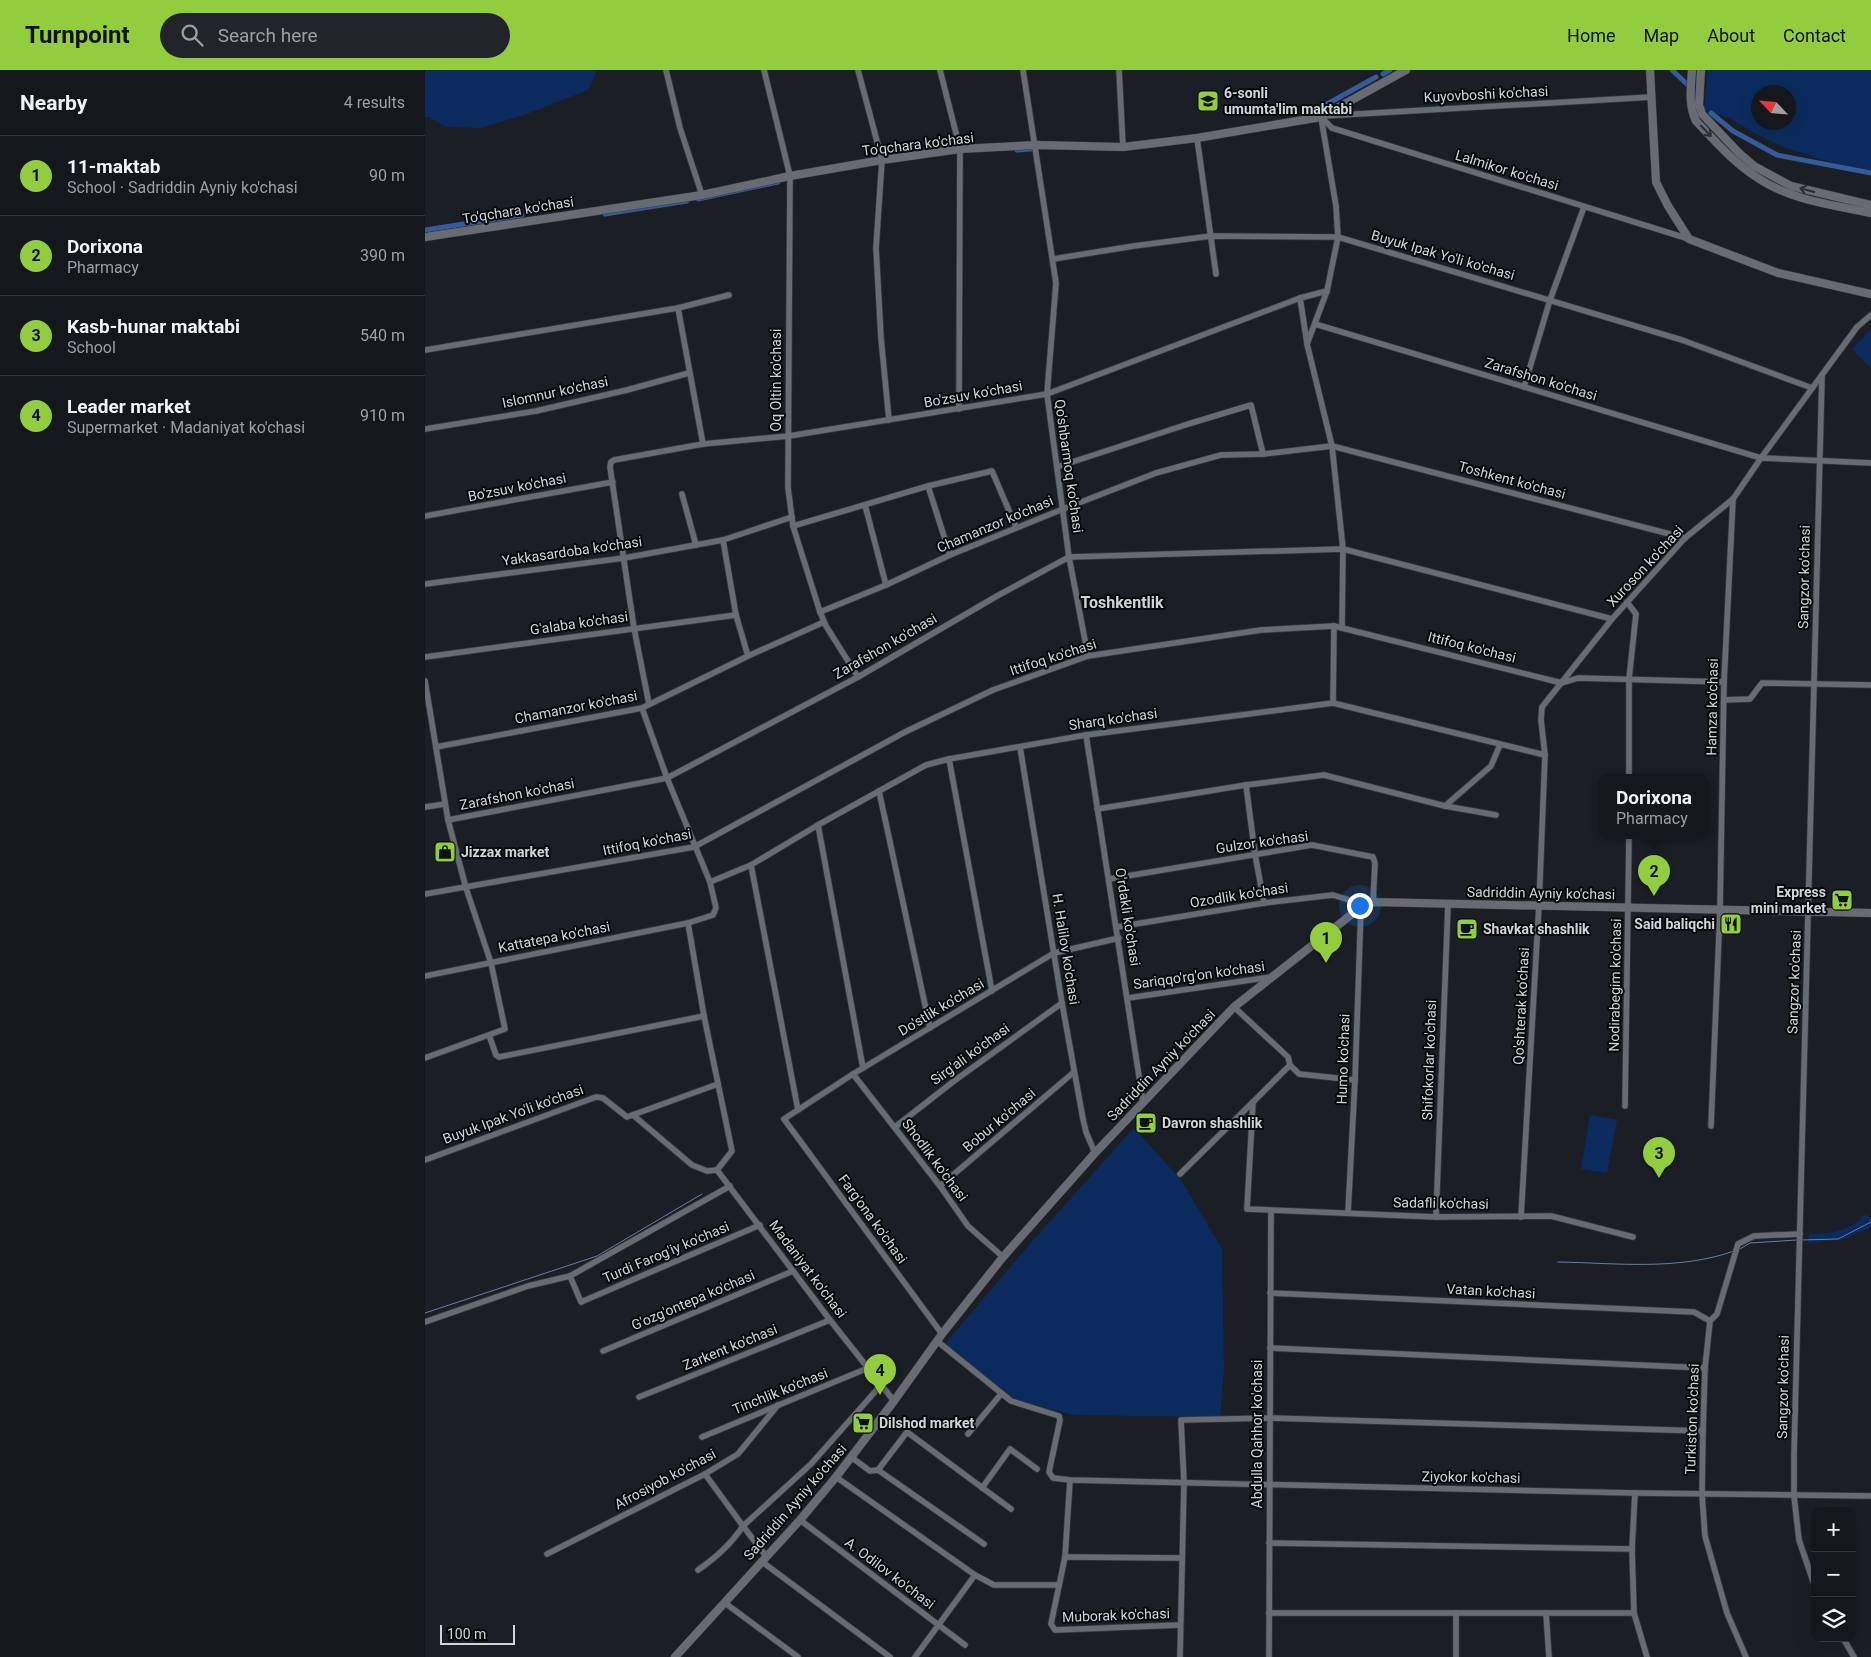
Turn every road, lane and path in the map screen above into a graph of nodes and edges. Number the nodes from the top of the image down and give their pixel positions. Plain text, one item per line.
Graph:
1 (666, 70) edge
2 (764, 70) edge
3 (858, 70) edge
4 (940, 70) edge
5 (1023, 70) edge
6 (1119, 70) edge
7 (1406, 70) edge
8 (1650, 70) edge
9 (1693, 70) edge
10 (1701, 70) edge
11 (1652, 97) junction
12 (1321, 116) junction
13 (1197, 138) junction
14 (1036, 145) junction
15 (1123, 148) junction
16 (960, 149) junction
17 (882, 160) junction
18 (790, 176) junction
19 (702, 195) junction
20 (1871, 206) edge
21 (1584, 207) junction
22 (1871, 212) edge
23 (425, 236) edge
24 (1211, 236) junction
25 (1337, 237) junction
26 (1689, 239) junction
27 (1053, 259) junction
28 (1216, 274) dead end
29 (1327, 291) junction
30 (1871, 294) edge
31 (729, 295) dead end
32 (1300, 298) junction
33 (1550, 300) junction
34 (678, 308) junction
35 (1871, 314) edge
36 (1315, 324) junction
37 (1307, 344) junction
38 (425, 350) edge
39 (689, 373) junction
40 (1822, 375) junction
41 (1523, 387) junction
42 (1812, 388) junction
43 (1047, 394) junction
44 (959, 409) junction
45 (889, 420) junction
46 (425, 429) edge
47 (789, 436) junction
48 (703, 444) junction
49 (1332, 446) junction
50 (1263, 454) junction
51 (1761, 458) junction
52 (1819, 461) junction
53 (1871, 462) edge
54 (1057, 468) junction
55 (613, 482) junction
56 (928, 486) junction
57 (682, 494) dead end
58 (1733, 499) junction
59 (865, 505) junction
60 (1063, 509) junction
61 (425, 516) edge
62 (792, 517) junction
63 (793, 526) junction
64 (1015, 527) junction
65 (1685, 538) junction
66 (723, 540) junction
67 (696, 545) junction
68 (1343, 549) junction
69 (951, 555) junction
70 (1069, 557) junction
71 (624, 558) junction
72 (425, 584) edge
73 (887, 585) junction
74 (1627, 602) junction
75 (820, 612) junction
76 (736, 615) junction
77 (1612, 619) junction
78 (824, 622) junction
79 (1333, 626) junction
80 (1342, 627) junction
81 (634, 628) junction
82 (748, 656) junction
83 (1088, 656) junction
84 (425, 657) edge
85 (858, 677) junction
86 (1629, 679) junction
87 (425, 681) edge
88 (1724, 682) junction
89 (1561, 683) junction
90 (1814, 684) junction
91 (1871, 685) edge
92 (1724, 700) junction
93 (1333, 703) junction
94 (649, 704) junction
95 (642, 708) junction
96 (432, 733) junction
97 (425, 734) edge
98 (1086, 735) junction
99 (1500, 745) junction
100 (1020, 746) junction
101 (435, 747) junction
102 (1545, 754) junction
103 (949, 759) junction
104 (1629, 774) edge
105 (667, 778) junction
106 (1246, 785) junction
107 (879, 791) junction
108 (445, 804) junction
109 (1445, 806) junction
110 (425, 807) edge
111 (1097, 809) junction
112 (1496, 815) dead end
113 (448, 820) junction
114 (818, 825) junction
115 (1629, 839) edge
116 (694, 847) junction
117 (1255, 854) junction
118 (751, 865) junction
119 (1109, 879) junction
120 (710, 882) junction
121 (466, 888) junction
122 (425, 894) edge
123 (1373, 902) junction
124 (1264, 903) junction
125 (1448, 904) junction
126 (1539, 905) junction
127 (1363, 906) junction
128 (1629, 907) junction
129 (1720, 909) junction
130 (1809, 911) junction
131 (1871, 913) edge
132 (688, 923) junction
133 (1117, 927) junction
134 (1119, 938) junction
135 (1054, 953) junction
136 (491, 963) junction
137 (425, 976) edge
138 (1275, 976) junction
139 (992, 991) junction
140 (1128, 998) junction
141 (1062, 1003) junction
142 (1234, 1007) junction
143 (704, 1016) junction
144 (930, 1028) junction
145 (489, 1035) junction
146 (425, 1058) edge
147 (1290, 1065) junction
148 (863, 1068) junction
149 (1074, 1072) junction
150 (853, 1074) junction
151 (1355, 1080) junction
152 (719, 1084) junction
153 (1143, 1102) junction
154 (1253, 1102) junction
155 (1625, 1106) dead end
156 (798, 1110) junction
157 (633, 1115) junction
158 (784, 1119) joint
159 (1711, 1126) dead end
160 (895, 1127) junction
161 (1095, 1152) junction
162 (425, 1160) edge
163 (717, 1170) junction
164 (1180, 1174) dead end
165 (730, 1186) junction
166 (941, 1186) junction
167 (1271, 1211) junction
168 (1348, 1213) junction
169 (1437, 1217) junction
170 (1521, 1217) junction
171 (760, 1226) junction
172 (1800, 1234) junction
173 (1633, 1237) dead end
174 (1003, 1257) junction
175 (793, 1271) junction
176 (570, 1276) junction
177 (1270, 1293) junction
178 (830, 1320) junction
179 (1709, 1321) junction
180 (425, 1322) edge
181 (939, 1337) junction
182 (1270, 1348) junction
183 (603, 1351) dead end
184 (868, 1368) junction
185 (1705, 1368) junction
186 (881, 1384) junction
187 (1001, 1394) junction
188 (639, 1398) dead end
189 (895, 1401) junction
190 (778, 1405) junction
191 (1270, 1418) junction
192 (1703, 1430) junction
193 (968, 1434) dead end
194 (702, 1436) dead end
195 (851, 1457) junction
196 (1037, 1469) dead end
197 (878, 1470) junction
198 (705, 1474) junction
199 (836, 1477) junction
200 (1070, 1480) junction
201 (1184, 1482) junction
202 (1269, 1485) junction
203 (982, 1488) junction
204 (1635, 1493) junction
205 (1702, 1494) junction
206 (1794, 1496) junction
207 (1871, 1496) edge
208 (1011, 1509) dead end
209 (800, 1520) junction
210 (743, 1526) junction
211 (1269, 1543) junction
212 (984, 1544) dead end
213 (1632, 1549) junction
214 (547, 1554) dead end
215 (1065, 1557) junction
216 (1181, 1558) junction
217 (764, 1559) junction
218 (697, 1570) dead end
219 (975, 1575) junction
220 (1811, 1575) edge
221 (1059, 1585) junction
222 (725, 1602) junction
223 (1269, 1613) junction
224 (1456, 1613) junction
225 (1546, 1613) junction
226 (1634, 1613) junction
227 (1180, 1625) junction
228 (939, 1626) junction
229 (1845, 1642) edge
230 (965, 1645) dead end
231 (675, 1657) edge
232 (797, 1657) edge
233 (891, 1657) edge
234 (915, 1657) edge
235 (1180, 1657) edge
236 (1269, 1657) edge
237 (1456, 1657) edge
238 (1549, 1657) edge
239 (1647, 1657) edge
240 (1747, 1657) edge
241 (1854, 1657) edge

1 - 19 street
2 - 18 street, Oq Oltin ko'chasi
3 - 17 street
4 - 16 street
5 - 14 street, Qo'shbarmoq ko'chasi
6 - 15 street
7 - 12 street, To'qchara ko'chasi
8 - 11 street
9 -> 22 street
20 -> 10 street
11 - 12 street, Kuyovboshi ko'chasi
11 - 26 street
12 - 13 street, To'qchara ko'chasi
12 - 21 street, Lalmikor ko'chasi
12 - 25 street
13 - 15 street, To'qchara ko'chasi
13 - 24 street
14 - 15 street, To'qchara ko'chasi
14 - 16 street, To'qchara ko'chasi
14 - 27 street, Qo'shbarmoq ko'chasi
16 - 17 street, To'qchara ko'chasi
16 - 44 street
17 - 18 street, To'qchara ko'chasi
17 - 45 street
18 - 19 street, To'qchara ko'chasi
18 - 47 street, Oq Oltin ko'chasi
19 - 23 street, To'qchara ko'chasi
21 - 26 street, Lalmikor ko'chasi
21 - 33 street
24 - 25 street, Buyuk Ipak Yo'li ko'chasi
24 - 27 street, Buyuk Ipak Yo'li ko'chasi
24 - 28 street
25 - 29 street
25 - 33 street, Buyuk Ipak Yo'li ko'chasi
26 - 30 street
27 - 43 street, Qo'shbarmoq ko'chasi
29 - 32 street, Bo'zsuv ko'chasi
29 - 36 street
31 - 34 street
32 - 37 street
32 - 43 street, Bo'zsuv ko'chasi
33 - 41 street
33 - 42 street, Buyuk Ipak Yo'li ko'chasi
34 - 38 street
34 - 39 street
35 - 40 street, Xuroson ko'chasi
36 - 37 street
36 - 41 street, Zarafshon ko'chasi
37 - 49 street
39 - 46 street, Islomnur ko'chasi
39 - 48 street
40 - 42 street, Xuroson ko'chasi
40 - 52 street, Sangzor ko'chasi
41 - 51 street, Zarafshon ko'chasi
42 - 51 street, Xuroson ko'chasi
43 - 44 street, Bo'zsuv ko'chasi
43 - 54 street, Qo'shbarmoq ko'chasi
44 - 45 street, Bo'zsuv ko'chasi
45 - 47 street, Bo'zsuv ko'chasi
47 - 48 street, Bo'zsuv ko'chasi
47 - 62 street, Oq Oltin ko'chasi
48 - 55 street, Bo'zsuv ko'chasi
49 - 50 street, Chamanzor ko'chasi
49 - 65 street, Toshkent ko'chasi
49 - 68 street
50 - 54 street
50 - 60 street, Chamanzor ko'chasi
51 - 52 street, Zarafshon ko'chasi
51 - 58 street, Xuroson ko'chasi
52 - 53 street, Zarafshon ko'chasi
52 - 90 street, Sangzor ko'chasi
54 - 60 street, Qo'shbarmoq ko'chasi
55 - 61 street, Bo'zsuv ko'chasi
55 - 71 street
56 - 59 street
56 - 64 street
56 - 69 street
57 - 67 street
58 - 65 street, Xuroson ko'chasi
58 - 88 street, Hamza ko'chasi
59 - 63 street
59 - 73 street
60 - 64 street, Chamanzor ko'chasi
60 - 70 street, Qo'shbarmoq ko'chasi
62 - 63 street, Oq Oltin ko'chasi
62 - 66 street, Yakkasardoba ko'chasi
63 - 75 street, Oq Oltin ko'chasi
64 - 69 street, Chamanzor ko'chasi
65 - 74 street, Xuroson ko'chasi
66 - 67 street, Yakkasardoba ko'chasi
66 - 76 street
67 - 71 street, Yakkasardoba ko'chasi
68 - 70 street, Zarafshon ko'chasi
68 - 77 street, Xuroson ko'chasi
68 - 80 street
69 - 73 street, Chamanzor ko'chasi
70 - 83 street, Qo'shbarmoq ko'chasi
70 - 85 street, Zarafshon ko'chasi
71 - 72 street, Yakkasardoba ko'chasi
71 - 81 street
73 - 75 street, Chamanzor ko'chasi
74 - 77 street, Xuroson ko'chasi
74 - 86 street
75 - 78 street, Oq Oltin ko'chasi
76 - 81 street, G'alaba ko'chasi
76 - 82 street
77 - 89 street, Qo'shterak ko'chasi
78 - 82 street, Chamanzor ko'chasi
78 - 85 street, Oq Oltin ko'chasi
79 - 80 street, Ittifoq ko'chasi
79 - 83 street, Ittifoq ko'chasi
79 - 93 street
80 - 89 street, Ittifoq ko'chasi
81 - 84 street, G'alaba ko'chasi
81 - 94 street
82 - 94 street, Chamanzor ko'chasi
83 - 116 street, Ittifoq ko'chasi
85 - 105 street, Zarafshon ko'chasi
86 - 88 street, Ittifoq ko'chasi
86 - 89 street, Ittifoq ko'chasi
86 - 104 street
87 - 96 street
88 - 92 street, Hamza ko'chasi
89 - 102 street, Qo'shterak ko'chasi
90 - 91 street
90 - 92 street
90 - 130 street, Sangzor ko'chasi
92 - 129 street, Hamza ko'chasi
93 - 98 street, Sharq ko'chasi
93 - 99 street, Sharq ko'chasi
94 - 95 street, Chamanzor ko'chasi
95 - 101 street, Chamanzor ko'chasi
95 - 105 street
96 - 97 street
96 - 101 street
98 - 100 street, Sharq ko'chasi
98 - 111 street, O'rdakli ko'chasi
99 - 102 street, Sharq ko'chasi
99 - 109 street
100 - 103 street, Sharq ko'chasi
100 - 135 street, H. Halilov ko'chasi
101 - 108 street
102 - 126 street, Qo'shterak ko'chasi
103 - 107 street, Sharq ko'chasi
103 - 139 street
105 - 113 street, Zarafshon ko'chasi
105 - 116 street
106 - 109 street
106 - 111 street
106 - 117 street
107 - 114 street, Sharq ko'chasi
107 - 144 street
108 - 110 street, Zarafshon ko'chasi
108 - 113 street
109 - 112 street
111 - 119 street, O'rdakli ko'chasi
113 - 121 street
114 - 118 street, Sharq ko'chasi
114 - 148 street
115 - 128 street, Nodirabegim ko'chasi
116 - 120 street
116 - 121 street, Ittifoq ko'chasi
117 - 119 street, Gulzor ko'chasi
117 - 123 street, Gulzor ko'chasi
117 - 124 street
118 - 120 street, Sharq ko'chasi
118 - 156 street
119 - 133 street, O'rdakli ko'chasi
120 - 132 street, Kattatepa ko'chasi
121 - 122 street, Ittifoq ko'chasi
121 - 136 street
123 - 125 street, Sadriddin Ayniy ko'chasi
123 - 127 street, Sadriddin Ayniy ko'chasi
124 - 127 street, Ozodlik ko'chasi
124 - 133 street, Ozodlik ko'chasi
125 - 126 street, Sadriddin Ayniy ko'chasi
125 - 169 street, Shifokorlar ko'chasi
126 - 128 street, Sadriddin Ayniy ko'chasi
126 - 170 street, Qo'shterak ko'chasi
127 - 138 street, Sadriddin Ayniy ko'chasi
127 - 151 street, Humo ko'chasi
128 - 129 street, Sadriddin Ayniy ko'chasi
128 - 155 street, Nodirabegim ko'chasi
129 - 130 street, Sadriddin Ayniy ko'chasi
129 - 159 street, Hamza ko'chasi
130 - 131 street, Sadriddin Ayniy ko'chasi
130 - 172 street, Sangzor ko'chasi
132 - 136 street, Kattatepa ko'chasi
132 - 143 street
133 - 134 street, O'rdakli ko'chasi
134 - 135 street, Do'stlik ko'chasi
134 - 140 street, O'rdakli ko'chasi
135 - 139 street, Do'stlik ko'chasi
135 - 141 street, H. Halilov ko'chasi
136 - 137 street, Kattatepa ko'chasi
136 - 145 street
138 - 140 street, Sariqqo'rg'on ko'chasi
138 - 142 street, Sadriddin Ayniy ko'chasi
139 - 144 street, Do'stlik ko'chasi
140 - 153 street, O'rdakli ko'chasi
141 - 149 street, H. Halilov ko'chasi
141 - 160 street, Sirg'ali ko'chasi
142 - 147 street
142 - 153 street, Sadriddin Ayniy ko'chasi
143 - 145 street
143 - 152 street
144 - 148 street, Do'stlik ko'chasi
145 - 146 street
147 - 151 street
147 - 154 street
148 - 150 street, Do'stlik ko'chasi
149 - 161 street, H. Halilov ko'chasi
149 - 166 street, Bobur ko'chasi
150 - 156 street, Do'stlik ko'chasi
150 - 160 street, Shodlik ko'chasi
151 - 168 street, Humo ko'chasi
152 - 157 street
152 - 163 street
153 - 161 street, Sadriddin Ayniy ko'chasi
154 - 164 street
154 - 167 street, Sadafli ko'chasi
156 - 158 street, Do'stlik ko'chasi
157 - 162 street, Buyuk Ipak Yo'li ko'chasi
157 - 163 street
158 - 181 street, Farg'ona ko'chasi
160 - 166 street, Shodlik ko'chasi
161 - 174 street, Sadriddin Ayniy ko'chasi
163 - 165 street, Madaniyat ko'chasi
165 - 171 street, Madaniyat ko'chasi
165 - 176 street
166 - 174 street, Shodlik ko'chasi
167 - 168 street, Sadafli ko'chasi
167 - 177 street, Abdulla Qahhor ko'chasi
168 - 169 street, Sadafli ko'chasi
169 - 170 street, Sadafli ko'chasi
170 - 173 street, Sadafli ko'chasi
171 - 175 street, Madaniyat ko'chasi
171 - 176 street, Turdi Farog'iy ko'chasi
172 - 179 street, Turkiston ko'chasi
172 - 206 street, Sangzor ko'chasi
174 - 181 street, Sadriddin Ayniy ko'chasi
175 - 178 street, Madaniyat ko'chasi
175 - 183 street, G'ozg'ontepa ko'chasi
176 - 180 street
177 - 179 street, Vatan ko'chasi
177 - 182 street, Abdulla Qahhor ko'chasi
178 - 184 street, Madaniyat ko'chasi
178 - 188 street, Zarkent ko'chasi
179 - 185 street, Turkiston ko'chasi
181 - 187 street, Farg'ona ko'chasi
181 - 189 street, Sadriddin Ayniy ko'chasi
182 - 185 street
182 - 191 street, Abdulla Qahhor ko'chasi
184 - 186 street, Madaniyat ko'chasi
184 - 190 street, Tinchlik ko'chasi
185 - 192 street, Turkiston ko'chasi
186 - 189 street, Madaniyat ko'chasi
186 - 210 street
187 - 193 street
187 - 200 street, Farg'ona ko'chasi
189 - 195 street, Sadriddin Ayniy ko'chasi
190 - 194 street, Tinchlik ko'chasi
190 - 198 street, Afrosiyob ko'chasi
191 - 192 street
191 - 201 street
191 - 202 street, Abdulla Qahhor ko'chasi
192 - 205 street, Turkiston ko'chasi
195 - 197 street
195 - 199 street, Sadriddin Ayniy ko'chasi
196 - 203 street
197 - 203 street
197 - 212 street
198 - 210 street
198 - 214 street, Afrosiyob ko'chasi
199 - 209 street, Sadriddin Ayniy ko'chasi
199 - 219 street
200 - 201 street, Ziyokor ko'chasi
200 - 215 street, Muborak ko'chasi
201 - 202 street, Ziyokor ko'chasi
201 - 216 street
202 - 204 street, Ziyokor ko'chasi
202 - 211 street, Abdulla Qahhor ko'chasi
203 - 208 street
204 - 205 street, Ziyokor ko'chasi
204 - 213 street
205 - 206 street, Ziyokor ko'chasi
205 - 240 street, Turkiston ko'chasi
206 - 207 street, Ziyokor ko'chasi
206 - 220 street, Sangzor ko'chasi
209 - 217 street, Sadriddin Ayniy ko'chasi
209 - 228 street, A. Odilov ko'chasi
210 - 217 street
210 - 218 street
211 - 213 street
211 - 223 street, Abdulla Qahhor ko'chasi
213 - 226 street
215 - 216 street
215 - 221 street, Muborak ko'chasi
216 - 227 street
217 - 222 street, Sadriddin Ayniy ko'chasi
217 - 233 street
219 - 221 street
219 - 228 street
221 - 227 street, Muborak ko'chasi
222 - 231 street, Sadriddin Ayniy ko'chasi
222 - 232 street
223 - 224 street
223 - 236 street, Abdulla Qahhor ko'chasi
224 - 225 street
224 - 237 street
225 - 226 street
225 - 238 street
226 - 239 street
227 - 235 street
228 - 230 street, A. Odilov ko'chasi
228 - 234 street
229 - 241 street

